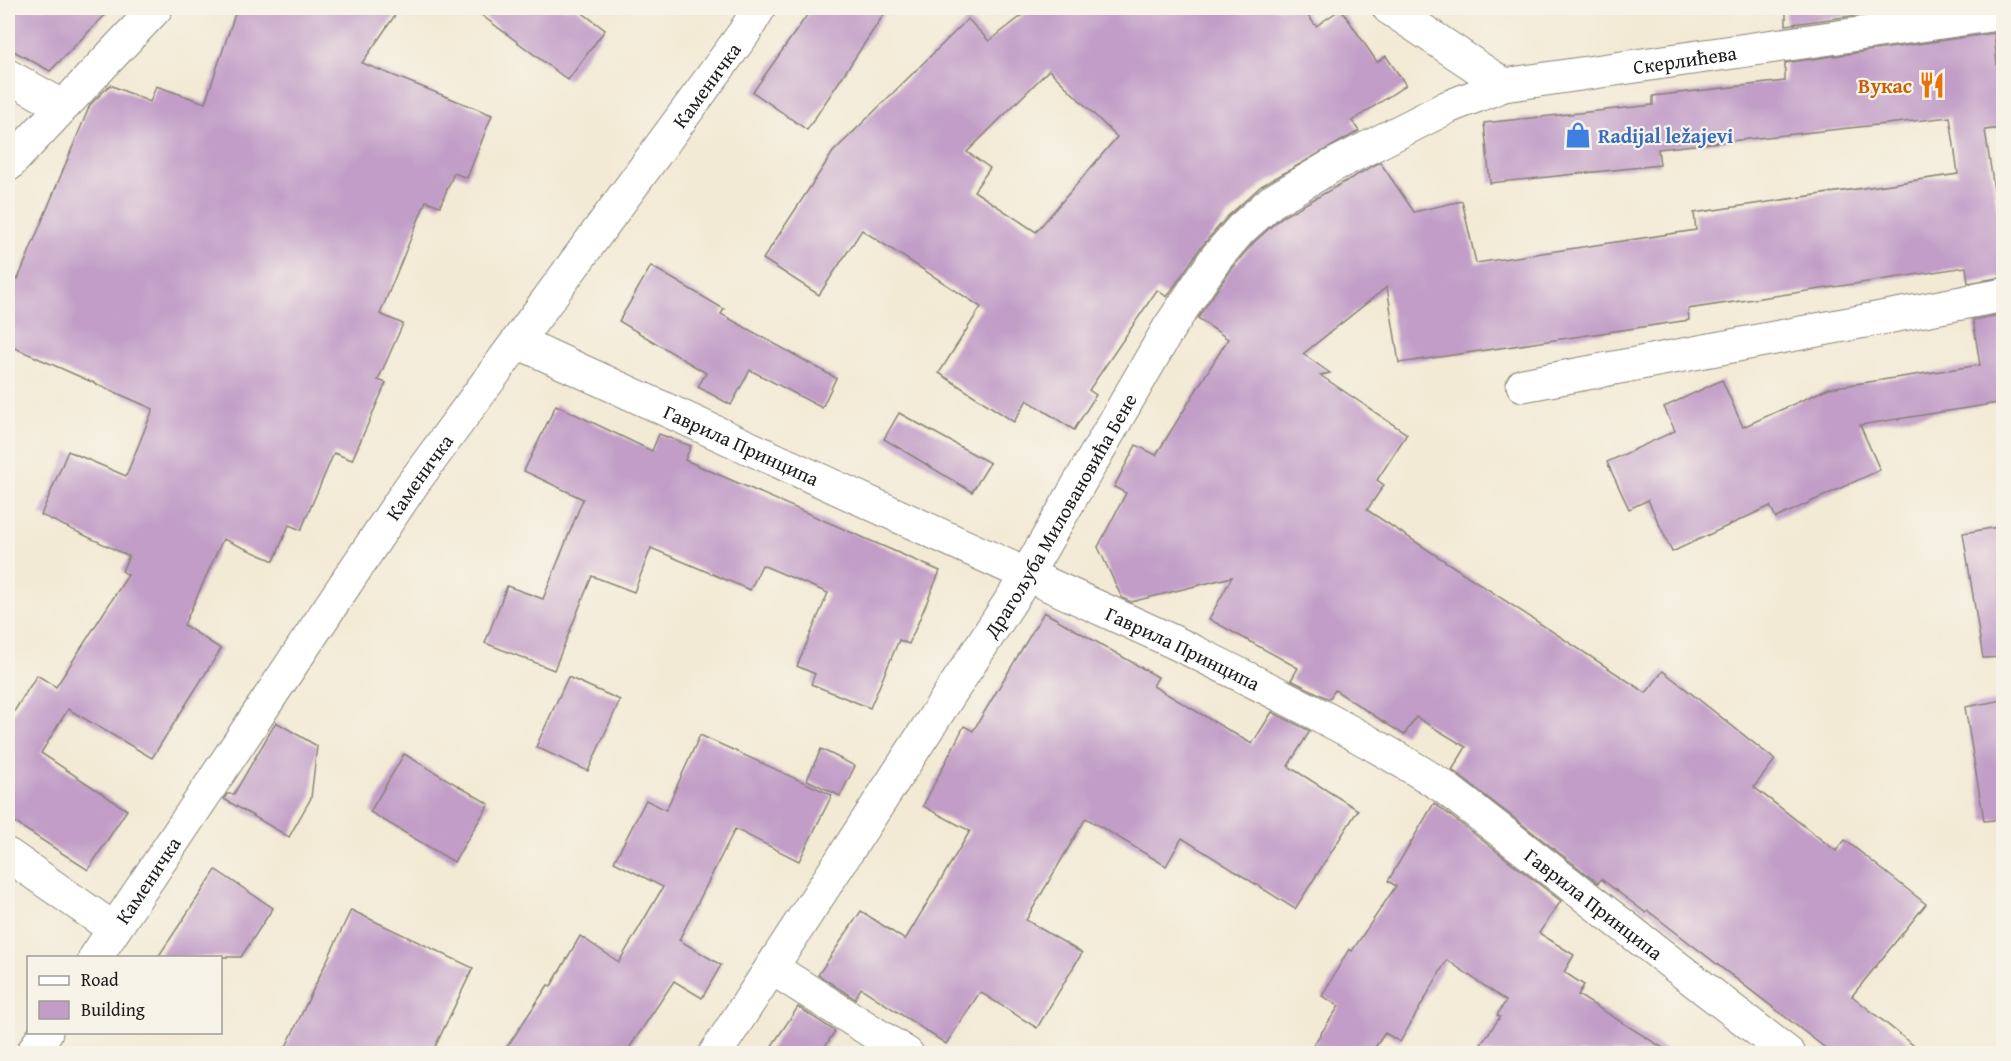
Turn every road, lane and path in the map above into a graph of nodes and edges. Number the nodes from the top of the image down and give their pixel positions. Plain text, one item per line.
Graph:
1 (156, 8) edge
2 (759, 8) edge
3 (1389, 8) edge
4 (2004, 13) edge
5 (8, 76) edge
6 (1504, 85) junction
7 (62, 106) junction
8 (8, 165) edge
9 (2004, 295) edge
10 (518, 342) junction
11 (1523, 385) dead end
12 (1026, 576) junction
13 (8, 855) edge
14 (114, 929) junction
15 (96, 956) edge
16 (772, 968) junction
17 (45, 1034) edge
18 (32, 1053) edge
19 (715, 1053) edge
20 (907, 1053) edge
21 (1789, 1053) edge

1 - 7 street
2 - 10 street, Каменичка
3 - 6 street
4 - 6 street, Скерлићева
5 - 7 street
6 - 12 street, Драгољуба Миловановића Бене
7 - 8 street
9 - 11 street
10 - 12 street, Гаврила Принципа
10 - 14 street, Каменичка
12 - 16 street, Драгољуба Миловановића Бене
12 - 21 street, Гаврила Принципа
13 - 14 street
14 - 15 street, Каменичка
16 - 19 street, Драгољуба Миловановића Бене
16 - 20 street
17 - 18 street

